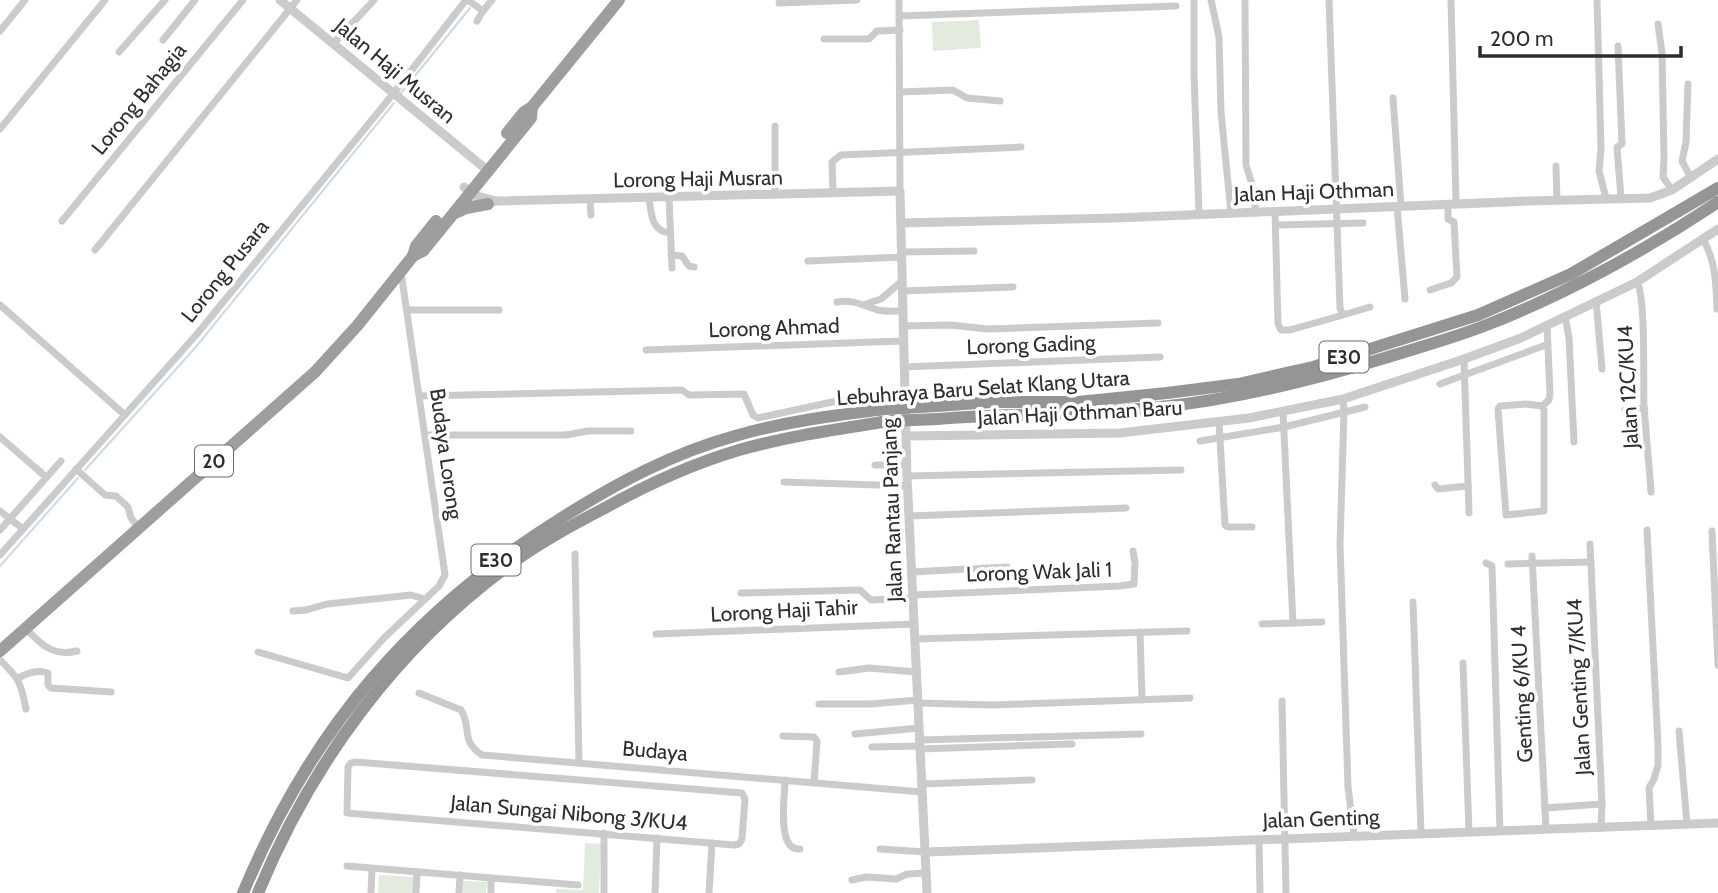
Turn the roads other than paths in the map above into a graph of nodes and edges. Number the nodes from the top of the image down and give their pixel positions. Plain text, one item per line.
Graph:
1 (25, 0) edge
2 (105, 0) edge
3 (165, 0) edge
4 (195, 0) edge
5 (243, 0) edge
6 (280, 0) edge
7 (297, 0) edge
8 (374, 0) edge
9 (492, 0) edge
10 (619, 0) edge
11 (857, 0) edge
12 (899, 0) edge
13 (1194, 0) edge
14 (1211, 0) edge
15 (1245, 0) edge
16 (1329, 0) edge
17 (1451, 0) edge
18 (1597, 0) edge
19 (462, 1) edge
20 (779, 3) dead end
21 (1176, 6) dead end
22 (290, 8) junction
23 (483, 11) junction
24 (899, 16) junction
25 (477, 22) dead end
26 (1658, 24) dead end
27 (900, 30) junction
28 (0, 31) edge
29 (824, 39) dead end
30 (163, 40) dead end
31 (334, 44) junction
32 (1618, 46) dead end
33 (119, 52) dead end
34 (1688, 84) dead end
35 (900, 92) junction
36 (393, 94) junction
37 (1393, 98) dead end
38 (1000, 102) dead end
39 (775, 126) dead end
40 (0, 129) edge
41 (1021, 147) dead end
42 (901, 151) junction
43 (1718, 159) edge
44 (1556, 166) dead end
45 (482, 172) junction
46 (1691, 178) junction
47 (1718, 188) edge
48 (1672, 190) junction
49 (900, 191) junction
50 (465, 192) junction
51 (832, 193) junction
52 (775, 195) junction
53 (649, 197) junction
54 (669, 197) junction
55 (1606, 198) junction
56 (1621, 198) junction
57 (590, 199) junction
58 (1557, 200) junction
59 (491, 201) junction
60 (1718, 202) edge
61 (1452, 204) junction
62 (1399, 206) junction
63 (1335, 208) junction
64 (1275, 211) junction
65 (1256, 212) junction
66 (1231, 213) junction
67 (452, 214) junction
68 (1199, 214) junction
69 (591, 215) dead end
70 (62, 221) dead end
71 (901, 222) junction
72 (1335, 223) junction
73 (1363, 223) dead end
74 (1276, 225) junction
75 (1718, 229) edge
76 (670, 233) junction
77 (1703, 239) junction
78 (95, 250) dead end
79 (974, 251) dead end
80 (671, 255) junction
81 (901, 255) junction
82 (413, 256) junction
83 (808, 261) dead end
84 (694, 267) dead end
85 (671, 268) dead end
86 (401, 271) junction
87 (902, 281) junction
88 (1637, 282) junction
89 (1013, 287) dead end
90 (1430, 290) dead end
91 (902, 291) junction
92 (1405, 299) dead end
93 (1596, 301) junction
94 (837, 302) dead end
95 (866, 304) junction
96 (0, 305) edge
97 (1370, 307) dead end
98 (1717, 309) edge
99 (408, 310) junction
100 (499, 310) dead end
101 (903, 311) junction
102 (1343, 315) junction
103 (1565, 316) junction
104 (1158, 323) dead end
105 (1547, 325) junction
106 (903, 326) junction
107 (903, 341) junction
108 (1546, 345) junction
109 (646, 350) dead end
110 (1160, 357) dead end
111 (1464, 359) junction
112 (904, 367) junction
113 (1602, 369) dead end
114 (1464, 375) junction
115 (1440, 384) dead end
116 (905, 392) junction
117 (420, 396) junction
118 (1343, 399) junction
119 (1542, 406) junction
120 (1364, 407) dead end
121 (1644, 408) junction
122 (1625, 410) dead end
123 (1345, 411) junction
124 (937, 412) junction
125 (1283, 412) junction
126 (125, 415) junction
127 (888, 415) junction
128 (1219, 422) junction
129 (1284, 426) junction
130 (631, 431) dead end
131 (426, 435) junction
132 (907, 436) junction
133 (0, 437) edge
134 (1221, 438) junction
135 (1200, 441) dead end
136 (1574, 442) dead end
137 (61, 461) dead end
138 (875, 465) dead end
139 (907, 465) junction
140 (76, 469) junction
141 (1181, 470) dead end
142 (46, 477) junction
143 (907, 481) junction
144 (784, 482) dead end
145 (1435, 485) dead end
146 (1468, 486) junction
147 (1651, 492) dead end
148 (1126, 508) dead end
149 (0, 511) edge
150 (1469, 513) dead end
151 (909, 516) junction
152 (9, 519) junction
153 (139, 527) junction
154 (1252, 527) dead end
155 (23, 529) junction
156 (0, 530) edge
157 (1647, 530) dead end
158 (1712, 531) dead end
159 (1590, 544) dead end
160 (1133, 551) dead end
161 (575, 554) dead end
162 (0, 555) edge
163 (1533, 560) junction
164 (1591, 562) junction
165 (1486, 563) dead end
166 (1508, 565) dead end
167 (1007, 568) dead end
168 (912, 572) junction
169 (741, 593) dead end
170 (913, 596) junction
171 (424, 599) junction
172 (1413, 603) dead end
173 (293, 611) dead end
174 (1322, 622) dead end
175 (1293, 623) junction
176 (914, 624) junction
177 (1262, 624) dead end
178 (26, 628) junction
179 (1187, 631) dead end
180 (1140, 632) junction
181 (656, 634) dead end
182 (915, 639) junction
183 (0, 651) edge
184 (77, 651) dead end
185 (258, 652) dead end
186 (0, 660) edge
187 (1462, 663) dead end
188 (1718, 665) edge
189 (839, 672) dead end
190 (916, 672) junction
191 (18, 678) junction
192 (111, 692) dead end
193 (419, 693) dead end
194 (1190, 698) dead end
195 (1142, 700) junction
196 (918, 701) junction
197 (1282, 701) dead end
198 (819, 704) dead end
199 (26, 709) dead end
200 (919, 727) junction
201 (1679, 732) dead end
202 (855, 734) dead end
203 (1141, 734) dead end
204 (783, 736) dead end
205 (1072, 744) dead end
206 (920, 745) junction
207 (872, 747) dead end
208 (579, 763) junction
209 (785, 780) junction
210 (1032, 780) dead end
211 (814, 782) junction
212 (922, 788) junction
213 (1602, 804) junction
214 (1545, 808) junction
215 (1718, 823) edge
216 (1687, 824) junction
217 (1651, 826) junction
218 (1601, 828) junction
219 (1546, 829) junction
220 (1500, 831) junction
221 (1469, 832) junction
222 (604, 833) junction
223 (1421, 833) junction
224 (1354, 835) junction
225 (657, 838) junction
226 (1285, 838) junction
227 (1259, 839) junction
228 (712, 843) junction
229 (800, 849) dead end
230 (880, 849) dead end
231 (926, 852) junction
232 (347, 866) dead end
233 (372, 869) junction
234 (417, 872) junction
235 (926, 873) junction
236 (460, 875) junction
237 (491, 878) junction
238 (852, 880) dead end
239 (551, 883) junction
240 (578, 885) dead end
241 (243, 893) edge
242 (258, 893) edge
243 (371, 893) edge
244 (416, 893) edge
245 (459, 893) edge
246 (491, 893) edge
247 (551, 893) edge
248 (604, 893) edge
249 (655, 893) edge
250 (709, 893) edge
251 (927, 893) edge
252 (1260, 893) edge
253 (1286, 893) edge

1 - 28 street
2 - 40 street
3 - 33 street
4 - 30 street
5 - 70 street, Lorong Bahagia
6 - 22 street, Jalan Haji Musran
7 - 22 street
8 - 31 street
9 - 23 street
10 - 45 highway, 20
11 - 20 street
12 - 24 street, Jalan Rantau Panjang
13 - 68 street
14 - 66 street
15 - 65 street
16 - 63 street
17 - 61 street
18 - 55 street
19 - 23 street
19 - 36 street, Lorong Pusara
21 - 24 street
22 - 31 street, Jalan Haji Musran
22 - 78 street
23 - 25 street
24 - 27 street, Jalan Rantau Panjang
26 - 48 street
27 - 29 street
27 - 35 street, Jalan Rantau Panjang
31 - 36 street, Jalan Haji Musran
32 - 56 street
34 - 46 street
35 - 38 street
35 - 42 street, Jalan Rantau Panjang
36 - 45 street, Jalan Haji Musran
36 - 126 street, Lorong Pusara
37 - 62 street
39 - 52 street
41 - 42 street
42 - 49 street, Jalan Rantau Panjang
42 - 51 street
43 - 46 street, Jalan Haji Othman
44 - 58 street
45 - 50 highway, 20
45 - 59 highway
46 - 48 street, Jalan Haji Othman
47 - 124 highway, Lebuhraya Baru Selat Klang Utara / E30
48 - 56 street, Jalan Haji Othman
49 - 51 street, Lorong Haji Musran
49 - 71 street, Jalan Rantau Panjang
50 - 59 street, Lorong Haji Musran
50 - 67 highway, 20
50 - 82 highway, 20
51 - 52 street, Lorong Haji Musran
52 - 54 street, Lorong Haji Musran
53 - 54 street, Lorong Haji Musran
53 - 57 street, Lorong Haji Musran
53 - 76 street
54 - 76 street
55 - 56 street, Jalan Haji Othman
55 - 58 street, Jalan Haji Othman
57 - 59 street, Lorong Haji Musran
57 - 69 street
58 - 61 street, Jalan Haji Othman
59 - 67 highway
60 - 124 highway, Lebuhraya Baru Selat Klang Utara / E30
61 - 62 street, Jalan Haji Othman
61 - 90 street
62 - 63 street, Jalan Haji Othman
62 - 92 street
63 - 64 street, Jalan Haji Othman
63 - 72 street
64 - 65 street, Jalan Haji Othman
64 - 74 street
65 - 66 street, Jalan Haji Othman
66 - 68 street, Jalan Haji Othman
67 - 82 highway, 20
68 - 71 street, Jalan Haji Othman
71 - 81 street, Jalan Rantau Panjang
72 - 73 street
72 - 74 street
72 - 102 street
74 - 102 street
75 - 77 street, Jalan Haji Othman Baru
76 - 80 street
77 - 88 street, Jalan Haji Othman Baru
77 - 98 street
79 - 81 street
80 - 84 street
80 - 85 street
81 - 83 street
81 - 87 street, Jalan Rantau Panjang
82 - 86 highway, 20
86 - 99 street, Budaya Lorong
86 - 153 highway, 20
87 - 91 street, Jalan Rantau Panjang
87 - 95 street
88 - 93 street, Jalan Haji Othman Baru
88 - 121 street, Jalan 12C/KU4
89 - 91 street
91 - 101 street, Jalan Rantau Panjang
93 - 103 street, Jalan Haji Othman Baru
93 - 113 street
94 - 95 street
95 - 101 street
96 - 126 street
97 - 102 street
99 - 100 street
99 - 117 street, Budaya Lorong
101 - 106 street, Jalan Rantau Panjang
103 - 105 street, Jalan Haji Othman Baru
103 - 136 street
104 - 106 street
105 - 108 street
105 - 111 street, Jalan Haji Othman Baru
106 - 107 street, Jalan Rantau Panjang
107 - 109 street, Lorong Ahmad
107 - 112 street, Jalan Rantau Panjang
108 - 114 street
108 - 119 street
110 - 112 street, Lorong Gading
111 - 114 street
111 - 118 street, Jalan Haji Othman Baru
112 - 116 street, Jalan Rantau Panjang
114 - 115 street
114 - 146 street
116 - 117 street
116 - 132 street, Jalan Rantau Panjang
117 - 131 street, Budaya Lorong
118 - 123 street
118 - 125 street, Jalan Haji Othman Baru
119 - 119 street
120 - 123 street
121 - 122 street
121 - 147 street, Jalan 12C/KU4
123 - 129 street
123 - 224 street
124 - 127 highway, Lebuhraya Baru Selat Klang Utara / E30, bridge
125 - 128 street, Jalan Haji Othman Baru
125 - 129 street
126 - 140 street, Lorong Pusara
127 - 241 highway, Lebuhraya Baru Selat Klang Utara / E30
127 - 242 highway, Lebuhraya Baru Selat Klang Utara / E30
128 - 132 street, Jalan Haji Othman Baru
128 - 134 street
129 - 134 street
129 - 175 street
130 - 131 street
131 - 171 street, Budaya Lorong
132 - 139 street, Jalan Rantau Panjang
133 - 142 street
134 - 135 street
134 - 154 street
137 - 142 street
138 - 139 street
139 - 143 street, Jalan Rantau Panjang
140 - 153 street
140 - 155 street, Lorong Pusara
141 - 143 street
142 - 152 street
143 - 144 street
143 - 151 street, Jalan Rantau Panjang
145 - 146 street
146 - 150 street
148 - 151 street
149 - 152 street
151 - 168 street, Jalan Rantau Panjang
152 - 155 street
152 - 156 street
153 - 178 highway, 20
155 - 162 street, Lorong Pusara
157 - 217 street
158 - 188 street
159 - 164 street, Jalan Genting 7/KU4
160 - 170 street, Lorong Wak Jali 1
161 - 208 street
163 - 164 street
163 - 166 street
163 - 214 street, Genting 6/KU 4
164 - 213 street, Jalan Genting 7/KU4
165 - 220 street
167 - 168 street
168 - 170 street, Jalan Rantau Panjang
169 - 170 street
170 - 176 street, Jalan Rantau Panjang
171 - 173 street
171 - 185 street, Budaya Lorong
172 - 223 street
174 - 175 street
175 - 177 street
176 - 181 street, Lorong Haji Tahir
176 - 182 street, Jalan Rantau Panjang
178 - 183 highway, 20
178 - 184 street
179 - 180 street
180 - 182 street
180 - 195 street
182 - 190 street, Jalan Rantau Panjang
186 - 191 street
187 - 221 street
189 - 190 street
190 - 196 street, Jalan Rantau Panjang
191 - 192 street
191 - 199 street
193 - 208 street, Budaya
194 - 195 street
195 - 196 street
196 - 198 street
196 - 200 street, Jalan Rantau Panjang
197 - 226 street
200 - 202 street
200 - 206 street, Jalan Rantau Panjang
201 - 216 street
203 - 206 street
204 - 211 street
205 - 206 street
206 - 207 street
206 - 212 street, Jalan Rantau Panjang
208 - 209 street, Budaya
209 - 211 street, Budaya
209 - 229 street
210 - 212 street, Budaya
211 - 212 street, Budaya
212 - 231 street, Jalan Rantau Panjang
213 - 214 street
213 - 218 street, Jalan Genting 7/KU4
214 - 219 street, Genting 6/KU 4
215 - 216 street, Jalan Genting
216 - 217 street, Jalan Genting
217 - 218 street, Jalan Genting
218 - 219 street, Jalan Genting
219 - 220 street, Jalan Genting
220 - 221 street, Jalan Genting
221 - 223 street, Jalan Genting
222 - 225 street, Jalan Sungai Nibong 3/KU4
222 - 228 street, Jalan Sungai Nibong 3/KU4
222 - 248 street
223 - 224 street, Jalan Genting
224 - 226 street, Jalan Genting
225 - 228 street, Jalan Sungai Nibong 3/KU4
225 - 249 street
226 - 227 street, Jalan Genting
226 - 253 street
227 - 231 street, Jalan Genting
227 - 252 street
228 - 250 street
230 - 231 street
231 - 235 street, Jalan Rantau Panjang
232 - 233 street
233 - 234 street
233 - 243 street
234 - 236 street
234 - 244 street
235 - 238 street
235 - 251 street, Jalan Rantau Panjang
236 - 237 street
236 - 245 street
237 - 239 street
237 - 246 street
239 - 240 street
239 - 247 street

